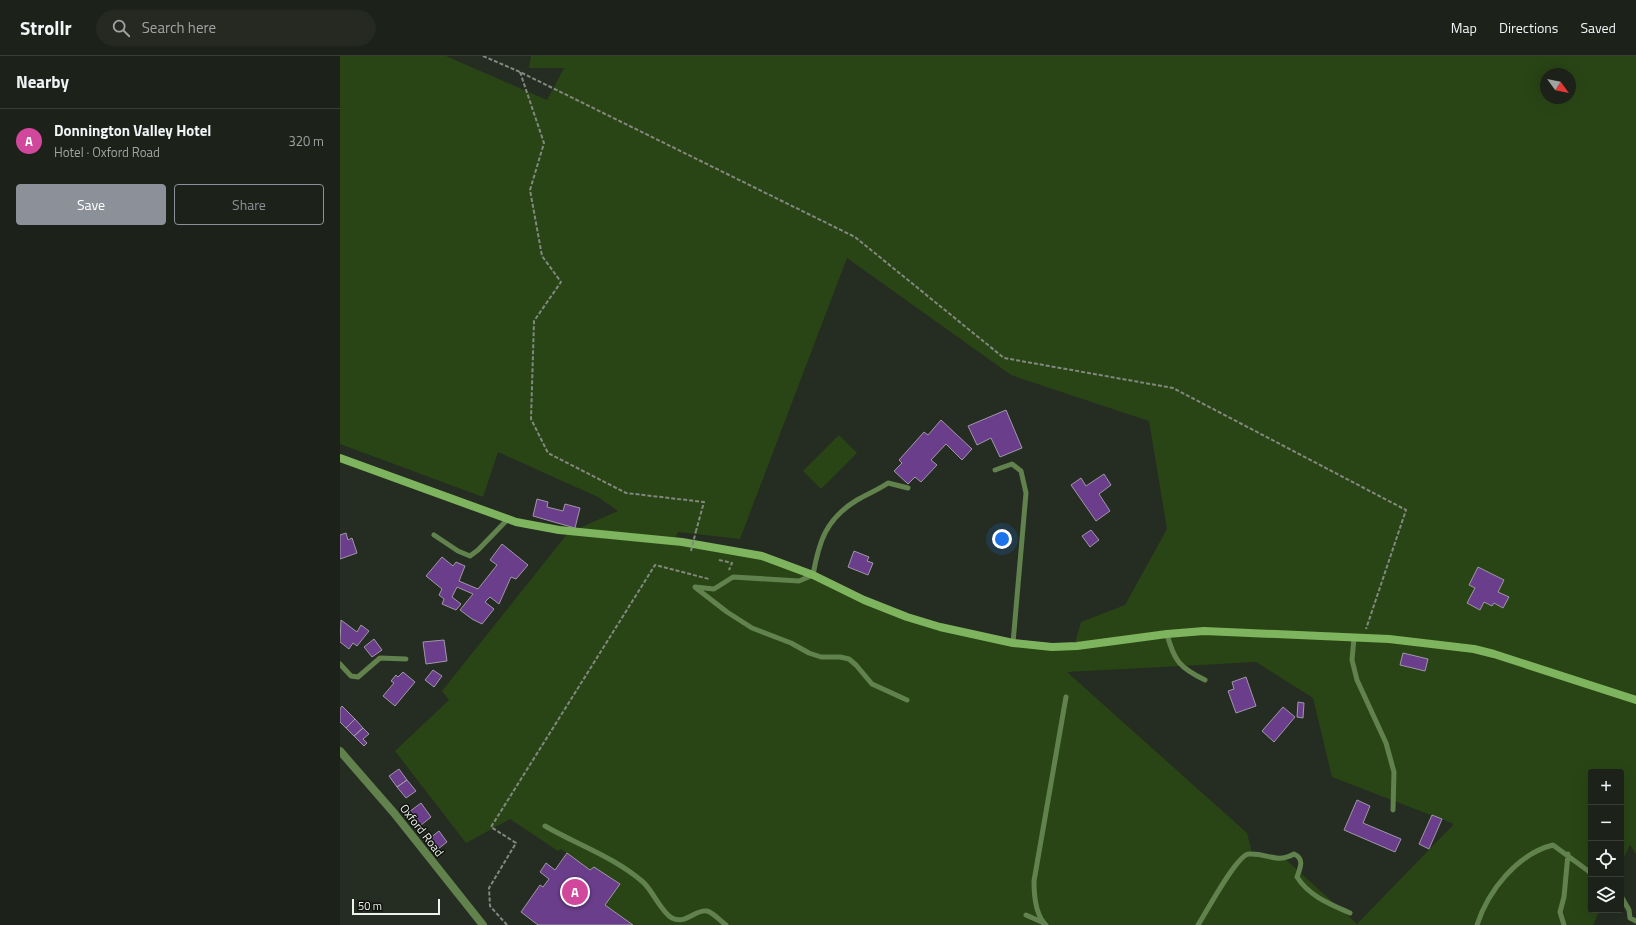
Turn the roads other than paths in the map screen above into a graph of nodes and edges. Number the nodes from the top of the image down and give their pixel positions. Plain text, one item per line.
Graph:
1 (340, 458) edge
2 (995, 470) dead end
3 (908, 488) dead end
4 (508, 519) junction
5 (434, 535) dead end
6 (813, 575) junction
7 (1167, 634) junction
8 (1359, 638) junction
9 (1013, 643) junction
10 (406, 659) dead end
11 (340, 664) edge
12 (1205, 680) dead end
13 (1066, 697) dead end
14 (907, 700) dead end
15 (1636, 700) edge
16 (340, 751) edge
17 (1393, 810) dead end
18 (545, 826) dead end
19 (1568, 854) junction
20 (1588, 871) edge
21 (1624, 901) edge
22 (1350, 913) dead end
23 (1026, 915) dead end
24 (1636, 921) edge
25 (1045, 924) edge
26 (483, 925) edge
27 (726, 925) edge
28 (1198, 925) edge
29 (1476, 925) edge
30 (1564, 925) edge

1 - 4 main road
2 - 9 lane
3 - 6 lane
4 - 5 lane
4 - 6 main road
6 - 9 main road
6 - 14 lane
7 - 8 main road
7 - 9 main road
7 - 12 lane
8 - 15 main road
8 - 17 lane
10 - 11 lane
13 - 25 lane
16 - 26 street, Oxford Road
18 - 27 lane
19 - 20 lane
19 - 29 lane
19 - 30 lane
21 - 24 lane
22 - 28 lane
23 - 25 lane

